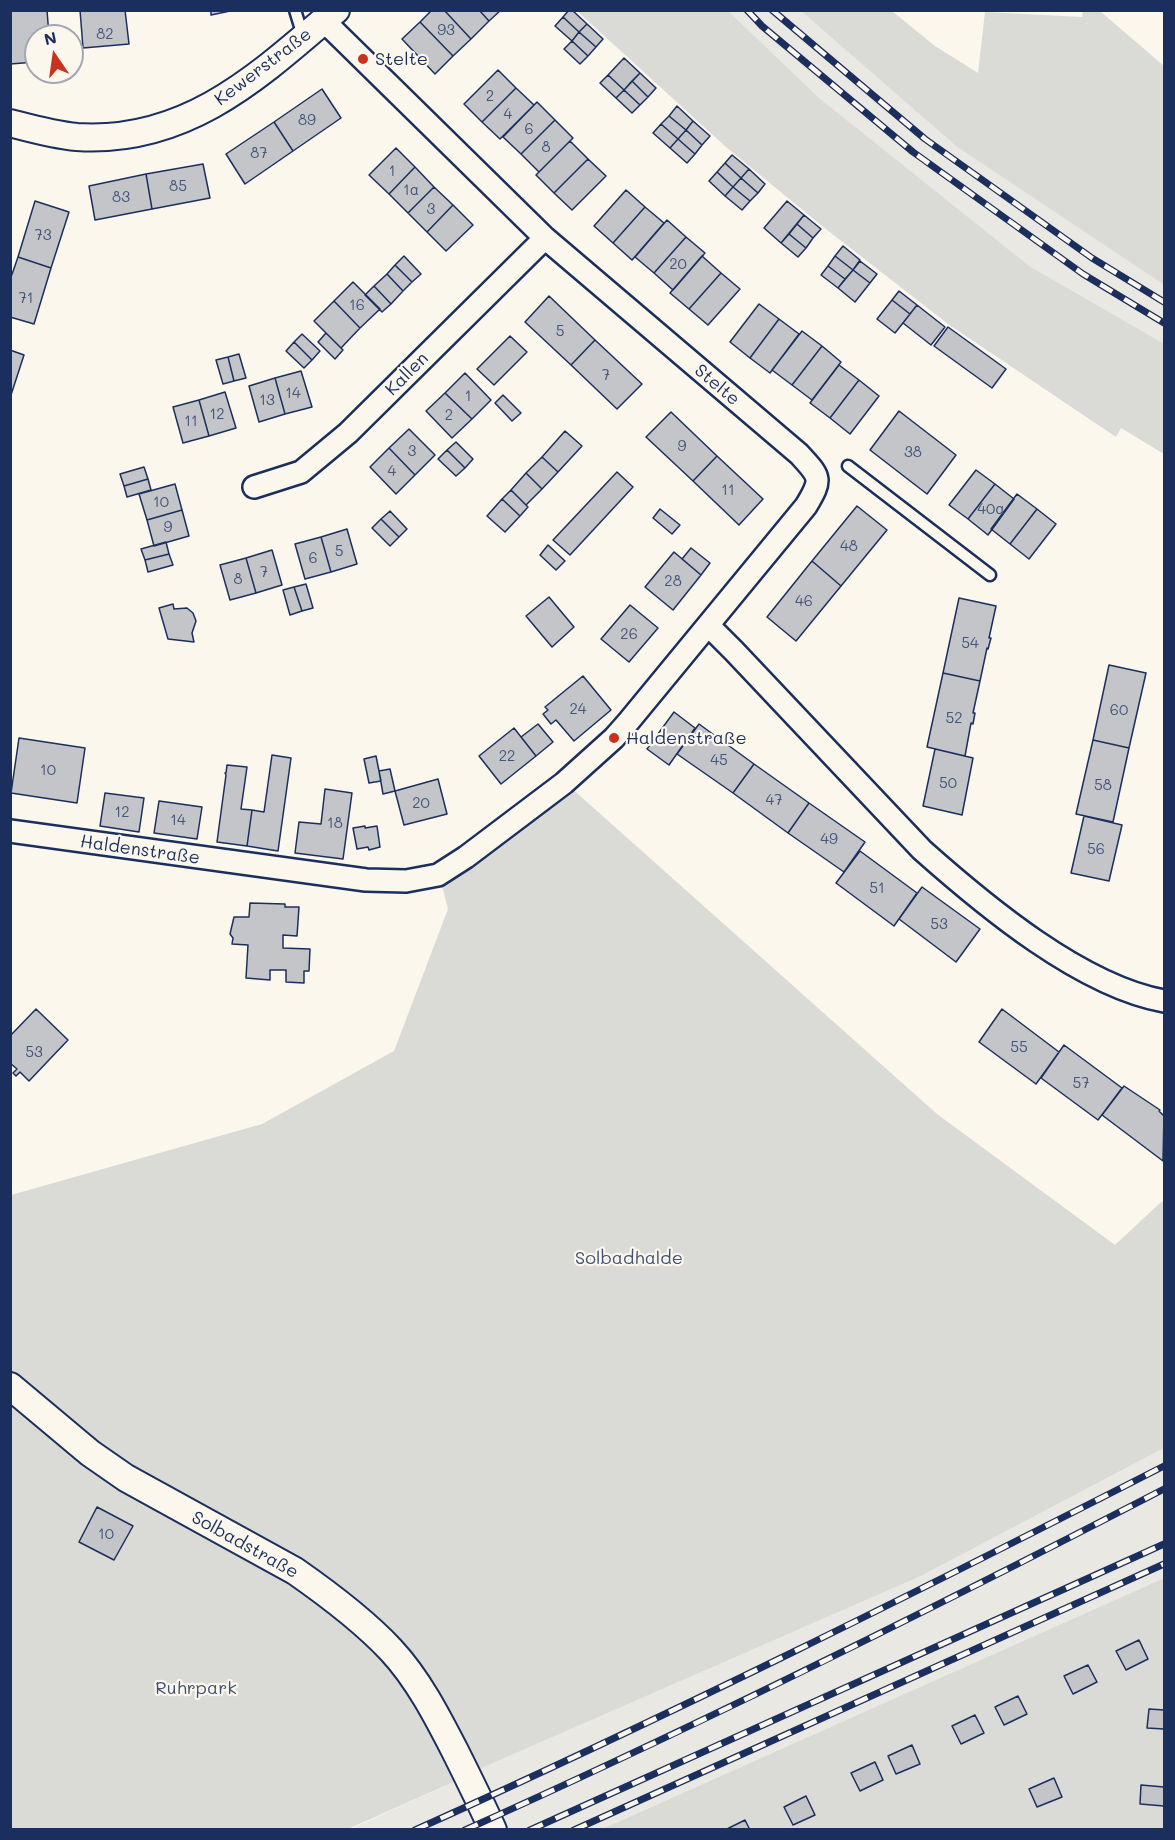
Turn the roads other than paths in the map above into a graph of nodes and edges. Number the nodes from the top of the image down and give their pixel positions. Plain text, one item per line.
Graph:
1 (295, 10) edge
2 (330, 16) edge
3 (303, 38) junction
4 (10, 123) edge
5 (545, 238) junction
6 (848, 466) dead end
7 (818, 481) joint
8 (254, 487) dead end
9 (990, 575) dead end
10 (708, 625) junction
11 (10, 831) edge
12 (1164, 1001) edge
13 (10, 1386) edge
14 (493, 1830) edge

1 - 3 lane
2 - 3 street, Kewerstraße
2 - 5 street, Stelte
3 - 4 street, Kewerstraße
5 - 7 street, Stelte
5 - 8 street, Kallen
6 - 9 lane
7 - 10 street, Haldenstraße
10 - 11 street, Haldenstraße
10 - 12 street
13 - 14 street, Solbadstraße

